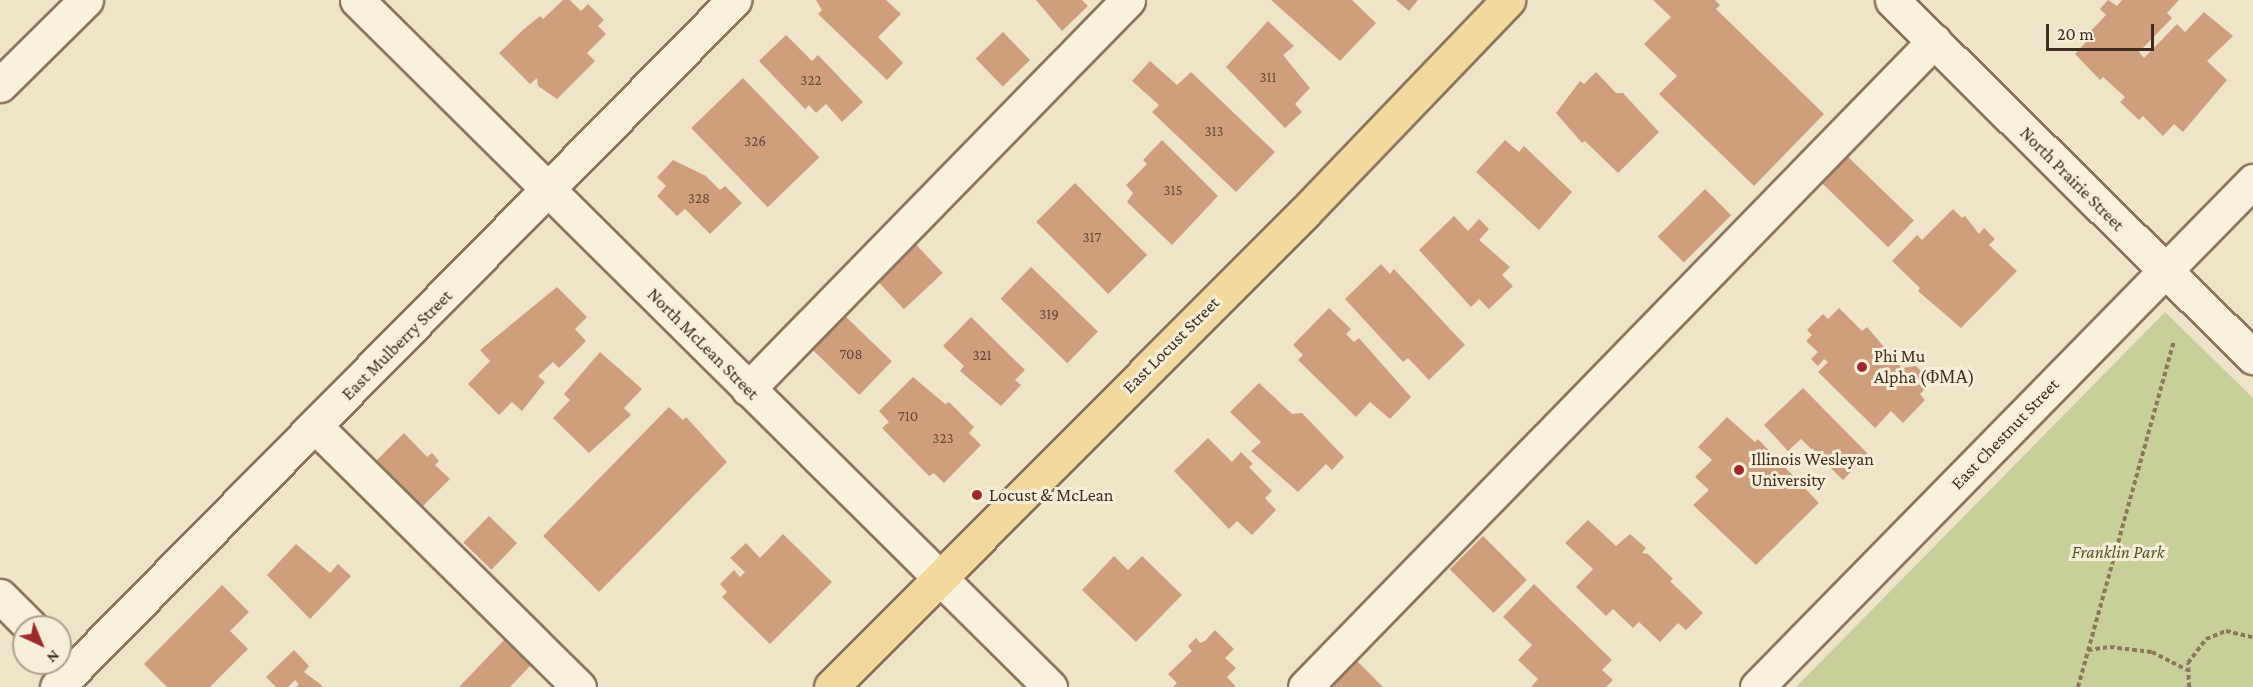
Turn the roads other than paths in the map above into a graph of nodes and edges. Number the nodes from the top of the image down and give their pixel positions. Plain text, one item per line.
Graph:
1 (86, 0) edge
2 (357, 0) edge
3 (734, 0) edge
4 (1128, 0) edge
5 (1508, 0) edge
6 (1892, 0) edge
7 (1934, 41) junction
8 (0, 85) edge
9 (2253, 182) edge
10 (549, 191) junction
11 (2166, 271) junction
12 (2253, 357) edge
13 (748, 389) junction
14 (315, 427) junction
15 (938, 578) junction
16 (0, 596) edge
17 (19, 615) edge
18 (72, 674) edge
19 (579, 687) edge
20 (831, 687) edge
21 (1050, 687) edge
22 (1305, 687) edge
23 (1757, 687) edge

1 - 8 street
2 - 10 street, North McLean Street
3 - 10 street, East Mulberry Street
4 - 13 street
5 - 15 main road, East Locust Street
6 - 7 street, North Prairie Street
7 - 11 street, North Prairie Street
7 - 22 street
9 - 11 street, East Chestnut Street
10 - 13 street, North McLean Street
10 - 14 street, East Mulberry Street
11 - 12 street, North Prairie Street
11 - 23 street, East Chestnut Street
13 - 15 street, North McLean Street
14 - 18 street, East Mulberry Street
14 - 19 street
15 - 20 main road, East Locust Street
15 - 21 street, North McLean Street
16 - 17 street

